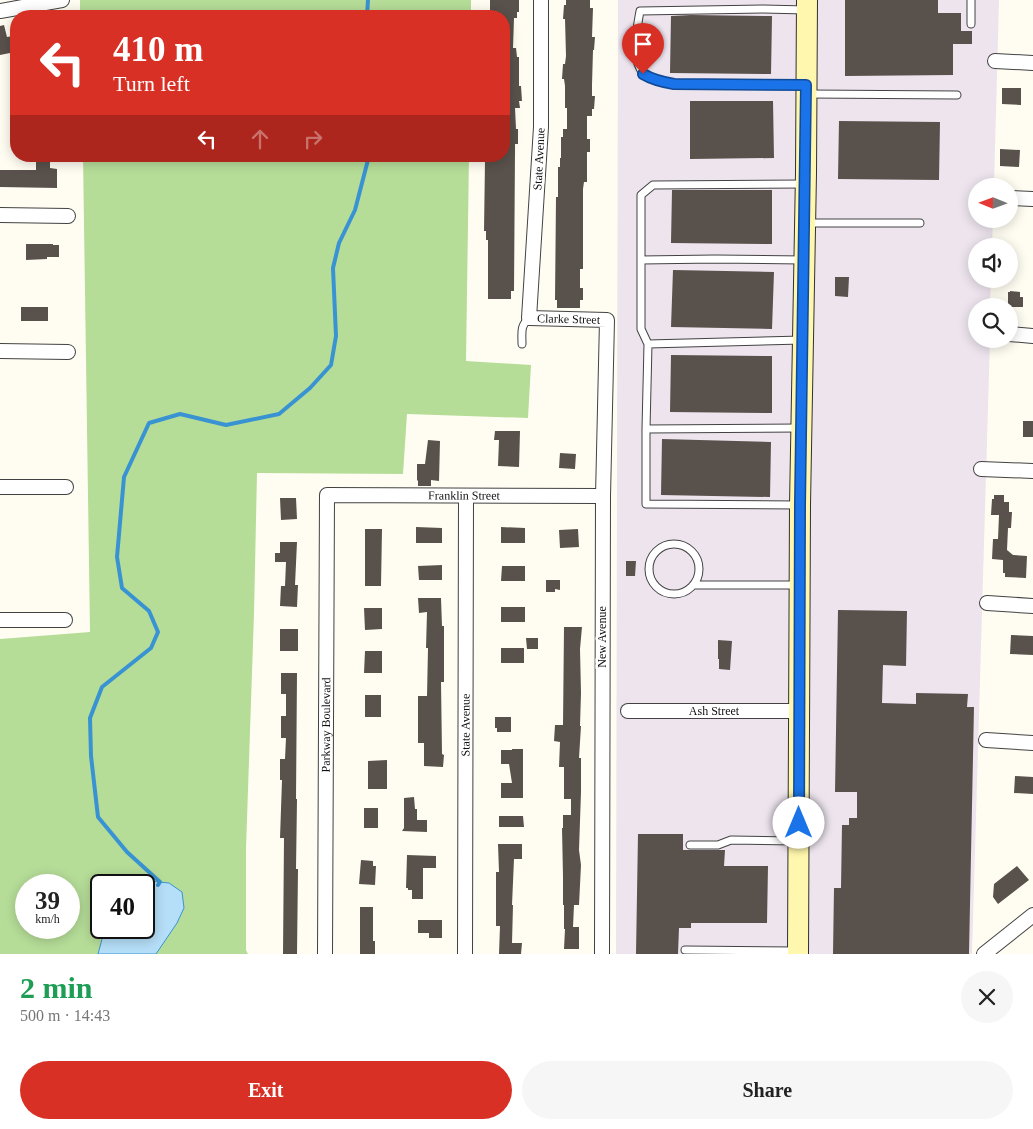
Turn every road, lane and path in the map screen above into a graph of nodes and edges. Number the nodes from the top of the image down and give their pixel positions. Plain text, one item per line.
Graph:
1 (62, 0) edge
2 (541, 0) edge
3 (971, 0) edge
4 (807, 5) edge
5 (0, 11) edge
6 (971, 24) dead end
7 (995, 61) dead end
8 (1033, 63) edge
9 (806, 90) junction
10 (957, 95) dead end
11 (805, 184) junction
12 (1018, 199) edge
13 (1033, 200) edge
14 (0, 215) edge
15 (68, 216) dead end
16 (804, 223) junction
17 (920, 223) dead end
18 (640, 260) junction
19 (803, 260) junction
20 (529, 318) junction
21 (607, 320) joint
22 (1018, 335) edge
23 (1033, 336) edge
24 (802, 340) junction
25 (522, 344) dead end
26 (648, 344) junction
27 (0, 351) edge
28 (68, 352) dead end
29 (801, 428) junction
30 (646, 429) junction
31 (981, 469) dead end
32 (1033, 471) edge
33 (0, 487) edge
34 (66, 488) dead end
35 (327, 496) joint
36 (466, 496) junction
37 (603, 496) junction
38 (800, 505) junction
39 (799, 584) junction
40 (694, 585) junction
41 (987, 603) dead end
42 (1033, 606) edge
43 (0, 620) edge
44 (65, 620) dead end
45 (628, 711) dead end
46 (800, 711) junction
47 (986, 740) dead end
48 (1033, 743) edge
49 (799, 841) junction
50 (690, 845) dead end
51 (1033, 914) edge
52 (685, 950) dead end
53 (798, 952) edge
54 (325, 954) edge
55 (465, 954) edge
56 (602, 954) edge
57 (984, 954) edge

1 - 5 street
2 - 20 street, State Avenue
3 - 6 lane
4 - 9 street
4 - 9 lane
7 - 8 street
9 - 10 lane
9 - 11 street
11 - 16 street
11 - 18 lane
12 - 13 street
14 - 15 street
16 - 17 lane
16 - 19 street
18 - 19 lane
18 - 26 lane
19 - 24 street
20 - 21 street, Clarke Street
20 - 25 lane
21 - 37 street, New Avenue
22 - 23 street
24 - 26 lane
24 - 29 street
26 - 30 lane
27 - 28 street
29 - 30 lane
29 - 38 street
30 - 38 lane
31 - 32 street
33 - 34 street
35 - 36 street, Franklin Street
35 - 54 street, Parkway Boulevard
36 - 37 street, Franklin Street
36 - 55 street, State Avenue
37 - 56 street, New Avenue
38 - 39 street
39 - 40 lane
39 - 46 street
40 - 40 lane
41 - 42 street
43 - 44 street
45 - 46 street, Ash Street
46 - 49 street
47 - 48 street
49 - 50 lane
49 - 53 street
51 - 57 street
52 - 53 lane

